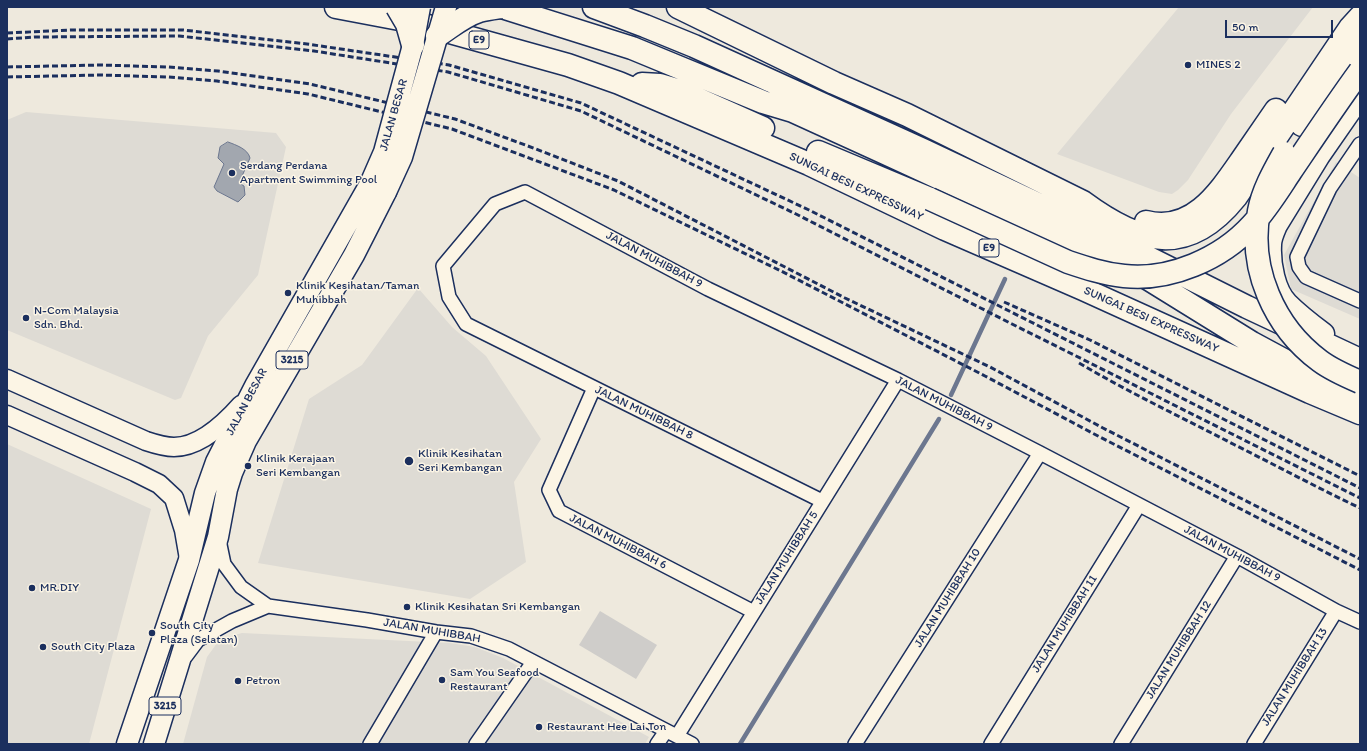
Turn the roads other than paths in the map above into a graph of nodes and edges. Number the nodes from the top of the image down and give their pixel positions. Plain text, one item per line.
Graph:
1 (336, 7) edge
2 (397, 7) edge
3 (420, 7) edge
4 (446, 7) edge
5 (501, 7) edge
6 (594, 7) edge
7 (678, 7) edge
8 (1350, 7) edge
9 (1360, 17) edge
10 (437, 36) junction
11 (413, 45) junction
12 (1360, 45) edge
13 (1360, 71) edge
14 (619, 83) junction
15 (834, 83) junction
16 (1360, 96) edge
17 (763, 102) junction
18 (1360, 144) edge
19 (922, 150) junction
20 (378, 188) junction
21 (526, 192) joint
22 (930, 200) junction
23 (1083, 202) junction
24 (1360, 301) edge
25 (1356, 358) edge
26 (7, 380) edge
27 (898, 380) junction
28 (1360, 382) edge
29 (255, 386) junction
30 (594, 388) junction
31 (1360, 397) edge
32 (1360, 413) edge
33 (7, 415) edge
34 (1040, 453) junction
35 (822, 501) junction
36 (1139, 505) junction
37 (218, 536) junction
38 (1237, 556) junction
39 (189, 560) junction
40 (268, 606) junction
41 (1336, 611) junction
42 (754, 612) junction
43 (1360, 622) edge
44 (436, 632) junction
45 (533, 662) junction
46 (177, 668) junction
47 (671, 734) junction
48 (127, 744) edge
49 (154, 744) edge
50 (370, 744) edge
51 (476, 744) edge
52 (657, 744) edge
53 (692, 744) edge
54 (856, 744) edge
55 (991, 744) edge
56 (1121, 744) edge
57 (1254, 744) edge

1 - 14 highway, SUNGAI BESI EXPRESSWAY / E9
2 - 11 highway, bridge
3 - 11 main road, JALAN BESAR / 3215, bridge
4 - 10 main road, JALAN BESAR, bridge
5 - 10 highway, bridge
5 - 17 highway
6 - 19 highway
7 - 15 highway
8 - 23 highway
9 - 23 highway
10 - 20 main road, JALAN BESAR / 3215, bridge
11 - 20 main road, JALAN BESAR / 3215, bridge
12 - 28 highway, bridge
13 - 22 highway, bridge
14 - 22 highway
14 - 32 highway, SUNGAI BESI EXPRESSWAY / E9
15 - 19 highway
15 - 23 highway
16 - 25 highway
17 - 22 highway
17 - 31 highway
18 - 24 street
19 - 25 highway
20 - 29 main road, JALAN BESAR / 3215
20 - 37 main road, JALAN BESAR / 3215
21 - 27 street, JALAN MUHIBBAH 9
21 - 30 street, JALAN MUHIBBAH 8
26 - 29 main road
27 - 34 street, JALAN MUHIBBAH 9
27 - 35 street, JALAN MUHIBBAH 5
29 - 39 main road, JALAN BESAR / 3215
30 - 35 street, JALAN MUHIBBAH 8
30 - 42 street, JALAN MUHIBBAH 6
33 - 39 main road
34 - 36 street, JALAN MUHIBBAH 9
34 - 54 street, JALAN MUHIBBAH 10
35 - 42 street, JALAN MUHIBBAH 5
36 - 38 street, JALAN MUHIBBAH 9
36 - 55 street, JALAN MUHIBBAH 11
37 - 40 street, JALAN MUHIBBAH
37 - 46 main road, JALAN BESAR / 3215
38 - 41 street, JALAN MUHIBBAH 9
38 - 56 street, JALAN MUHIBBAH 12
39 - 48 main road, JALAN BESAR / 3215
40 - 44 street, JALAN MUHIBBAH
40 - 46 street
41 - 43 street, JALAN MUHIBBAH 9
41 - 57 street, JALAN MUHIBBAH 13
42 - 47 street, JALAN MUHIBBAH 5
44 - 45 street, JALAN MUHIBBAH
44 - 50 street
45 - 47 street, JALAN MUHIBBAH
45 - 51 street
46 - 49 main road, JALAN BESAR / 3215
47 - 52 street, JALAN MUHIBBAH 5
47 - 53 street, JALAN MUHIBBAH

